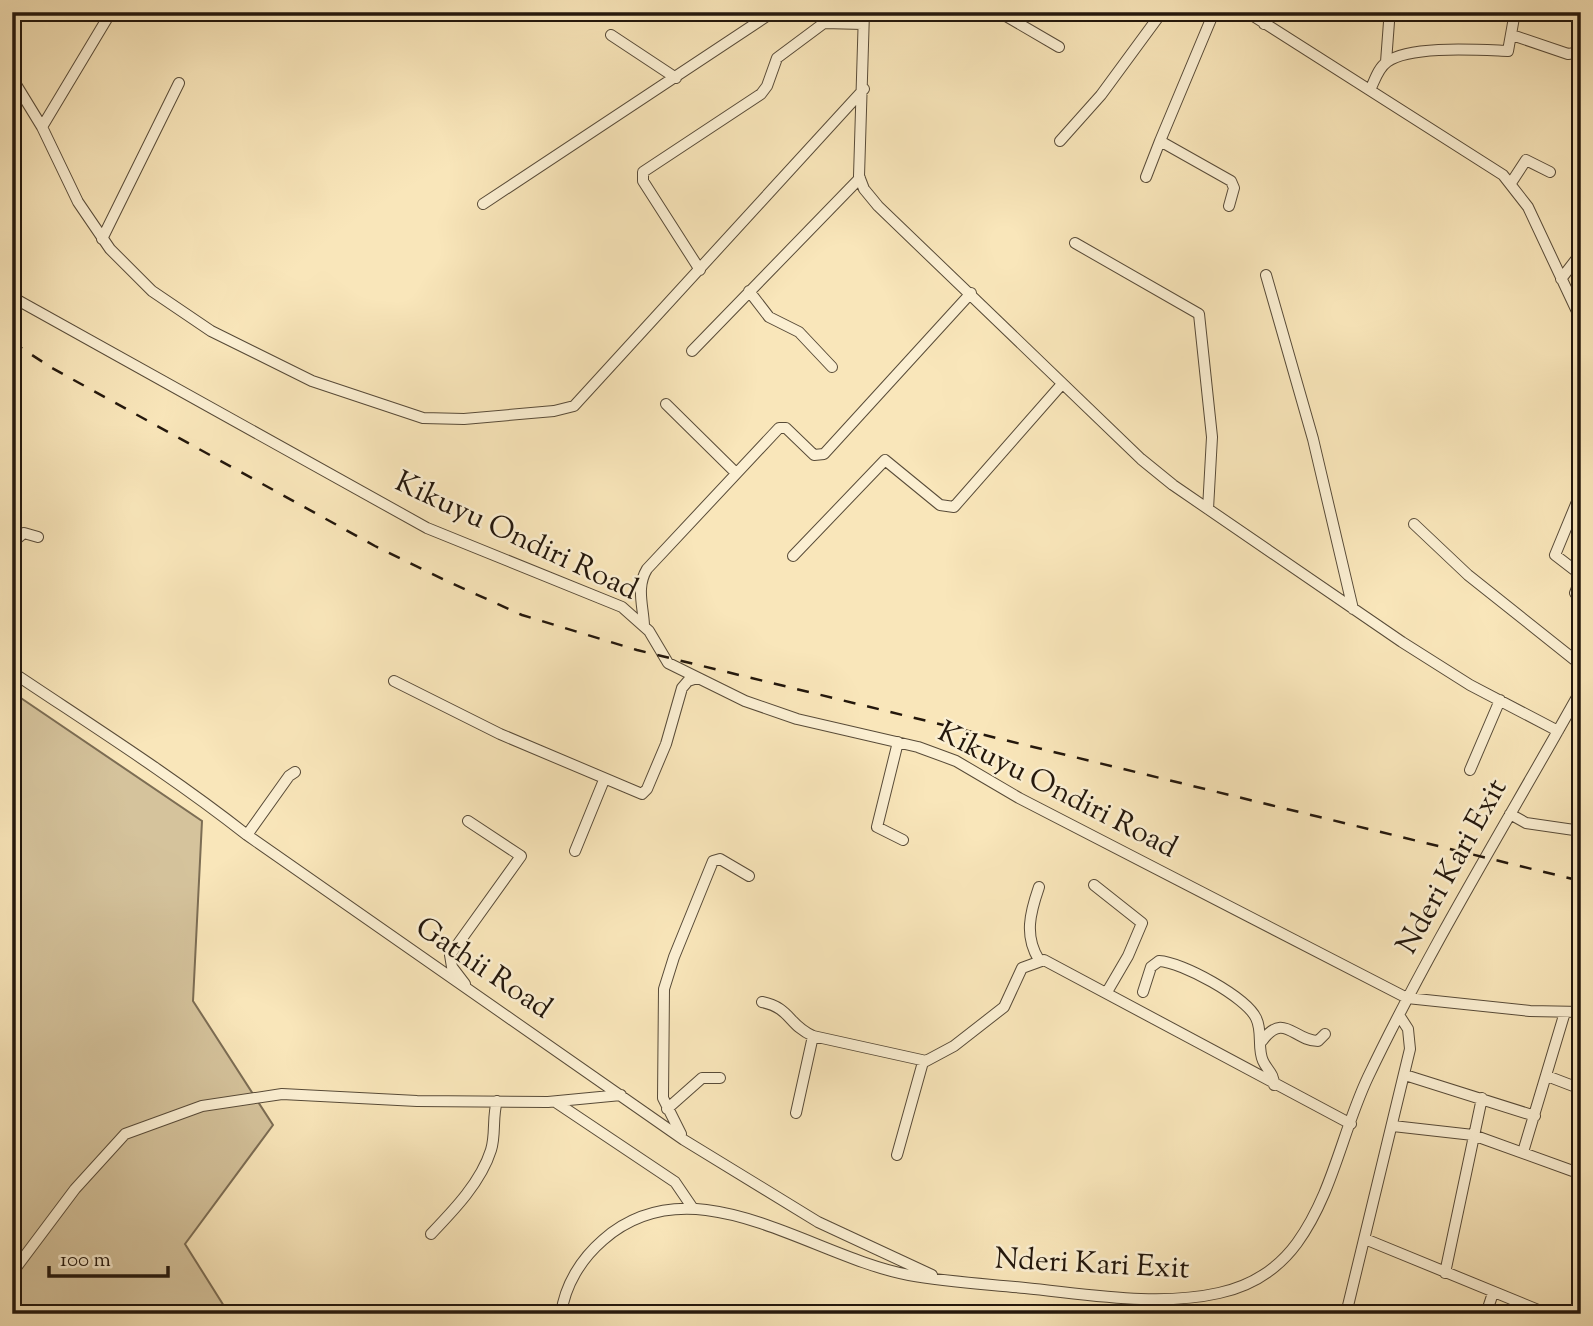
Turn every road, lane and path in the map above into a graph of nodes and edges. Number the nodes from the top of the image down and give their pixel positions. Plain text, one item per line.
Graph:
1 (111, 12) edge
2 (752, 12) edge
3 (864, 12) edge
4 (999, 12) edge
5 (1162, 12) edge
6 (1214, 12) edge
7 (1247, 12) edge
8 (1270, 12) edge
9 (1515, 12) edge
10 (770, 14) edge
11 (1389, 22) dead end
12 (863, 24) junction
13 (1264, 24) junction
14 (611, 35) dead end
15 (1512, 35) junction
16 (1581, 40) edge
17 (1059, 47) dead end
18 (1386, 62) junction
19 (12, 78) edge
20 (676, 78) junction
21 (179, 83) dead end
22 (864, 89) junction
23 (1370, 90) junction
24 (41, 127) junction
25 (1060, 141) dead end
26 (1160, 141) junction
27 (1550, 172) dead end
28 (1146, 177) dead end
29 (860, 178) junction
30 (1511, 183) junction
31 (483, 204) dead end
32 (1229, 206) dead end
33 (102, 239) junction
34 (1075, 243) dead end
35 (1581, 253) edge
36 (700, 270) junction
37 (1266, 275) dead end
38 (1561, 279) junction
39 (749, 291) junction
40 (971, 293) junction
41 (12, 297) edge
42 (1581, 320) edge
43 (692, 351) dead end
44 (832, 367) dead end
45 (1062, 384) junction
46 (666, 404) dead end
47 (736, 473) junction
48 (1581, 492) edge
49 (1208, 509) junction
50 (1414, 524) dead end
51 (38, 537) dead end
52 (12, 543) edge
53 (793, 556) dead end
54 (1581, 576) edge
55 (1581, 601) edge
56 (1353, 609) junction
57 (644, 625) junction
58 (1581, 665) edge
59 (12, 672) edge
60 (697, 678) junction
61 (394, 681) dead end
62 (1581, 690) edge
63 (1500, 701) junction
64 (1558, 731) junction
65 (898, 742) junction
66 (1469, 770) dead end
67 (295, 772) dead end
68 (604, 780) junction
69 (1510, 814) junction
70 (468, 821) dead end
71 (1581, 831) edge
72 (247, 835) junction
73 (902, 840) dead end
74 (575, 851) dead end
75 (749, 876) dead end
76 (1094, 885) dead end
77 (1039, 887) dead end
78 (1039, 960) junction
79 (470, 991) junction
80 (1107, 992) junction
81 (1143, 992) dead end
82 (1406, 998) junction
83 (762, 1002) dead end
84 (1565, 1012) junction
85 (1581, 1012) edge
86 (1399, 1015) junction
87 (1325, 1034) dead end
88 (813, 1036) junction
89 (1262, 1041) junction
90 (923, 1062) junction
91 (1405, 1075) junction
92 (1548, 1076) junction
93 (720, 1078) dead end
94 (1274, 1085) junction
95 (1581, 1089) edge
96 (621, 1094) junction
97 (1482, 1098) junction
98 (497, 1101) junction
99 (557, 1102) junction
100 (667, 1109) junction
101 (796, 1112) dead end
102 (1535, 1116) junction
103 (1351, 1124) junction
104 (1393, 1126) junction
105 (1473, 1135) junction
106 (684, 1140) junction
107 (1523, 1152) junction
108 (897, 1155) dead end
109 (1581, 1174) edge
110 (692, 1207) junction
111 (431, 1234) dead end
112 (1365, 1239) junction
113 (12, 1272) edge
114 (1445, 1273) junction
115 (943, 1279) junction
116 (1493, 1293) junction
117 (561, 1314) edge
118 (1346, 1314) edge
119 (1486, 1314) edge
120 (1548, 1314) edge

1 - 24 street
2 - 10 street
3 - 12 street
4 - 17 street
5 - 25 street
6 - 26 street
7 - 13 street
8 - 13 street
9 - 15 street
10 - 20 street
11 - 18 street
12 - 22 street
12 - 36 street
13 - 23 street
14 - 20 street
15 - 16 street
15 - 18 street
18 - 23 street
19 - 24 street
20 - 31 street
21 - 33 street
22 - 29 street
22 - 36 street
23 - 30 street
24 - 33 street
26 - 28 street
26 - 32 street
27 - 30 street
29 - 39 street
29 - 40 street
30 - 38 street
33 - 36 street
34 - 49 street
35 - 38 street
37 - 56 street
38 - 42 street
39 - 43 street
39 - 44 street
40 - 45 street
40 - 47 street
41 - 57 street, Kikuyu Ondiri Road
45 - 49 street
45 - 53 street
46 - 47 street
47 - 57 street
48 - 54 street
49 - 56 street
50 - 58 street
51 - 52 street
54 - 55 street
56 - 63 street
57 - 60 street, Kikuyu Ondiri Road
59 - 72 street, Gathii Road
60 - 65 street, Kikuyu Ondiri Road
60 - 68 street
61 - 68 street
62 - 64 street, Nderi Kari Exit
63 - 64 street
63 - 66 street
64 - 69 street, Nderi Kari Exit
65 - 73 street
65 - 82 street, Kikuyu Ondiri Road
67 - 72 street
68 - 74 street
69 - 71 street
69 - 82 street, Nderi Kari Exit
70 - 79 street
72 - 79 street, Gathii Road
75 - 100 street
76 - 80 street
77 - 78 street
78 - 80 street
78 - 90 street
79 - 96 street, Gathii Road
80 - 94 street
81 - 89 street
82 - 84 street, Kikuyu Ondiri Road
82 - 86 street, Nderi Kari Exit
83 - 88 street
84 - 85 street, Kikuyu Ondiri Road
84 - 92 street
86 - 91 street
86 - 103 street, Nderi Kari Exit
87 - 89 street
88 - 90 street
88 - 101 street
89 - 94 street
90 - 108 street
91 - 97 street
91 - 104 street
92 - 95 street
92 - 102 street
93 - 100 street
94 - 103 street
96 - 99 street
96 - 106 street, Gathii Road
97 - 102 street
97 - 105 street
98 - 99 street
98 - 111 street
98 - 113 street
99 - 110 street
100 - 106 street
102 - 107 street
103 - 115 street, Nderi Kari Exit
104 - 105 street
104 - 112 street
105 - 107 street
105 - 114 street
106 - 115 street, Gathii Road
107 - 109 street
110 - 115 street, Nderi Kari Exit
110 - 117 street, Nderi Kari Exit
112 - 114 street
112 - 118 street
114 - 116 street
116 - 119 street
116 - 120 street

